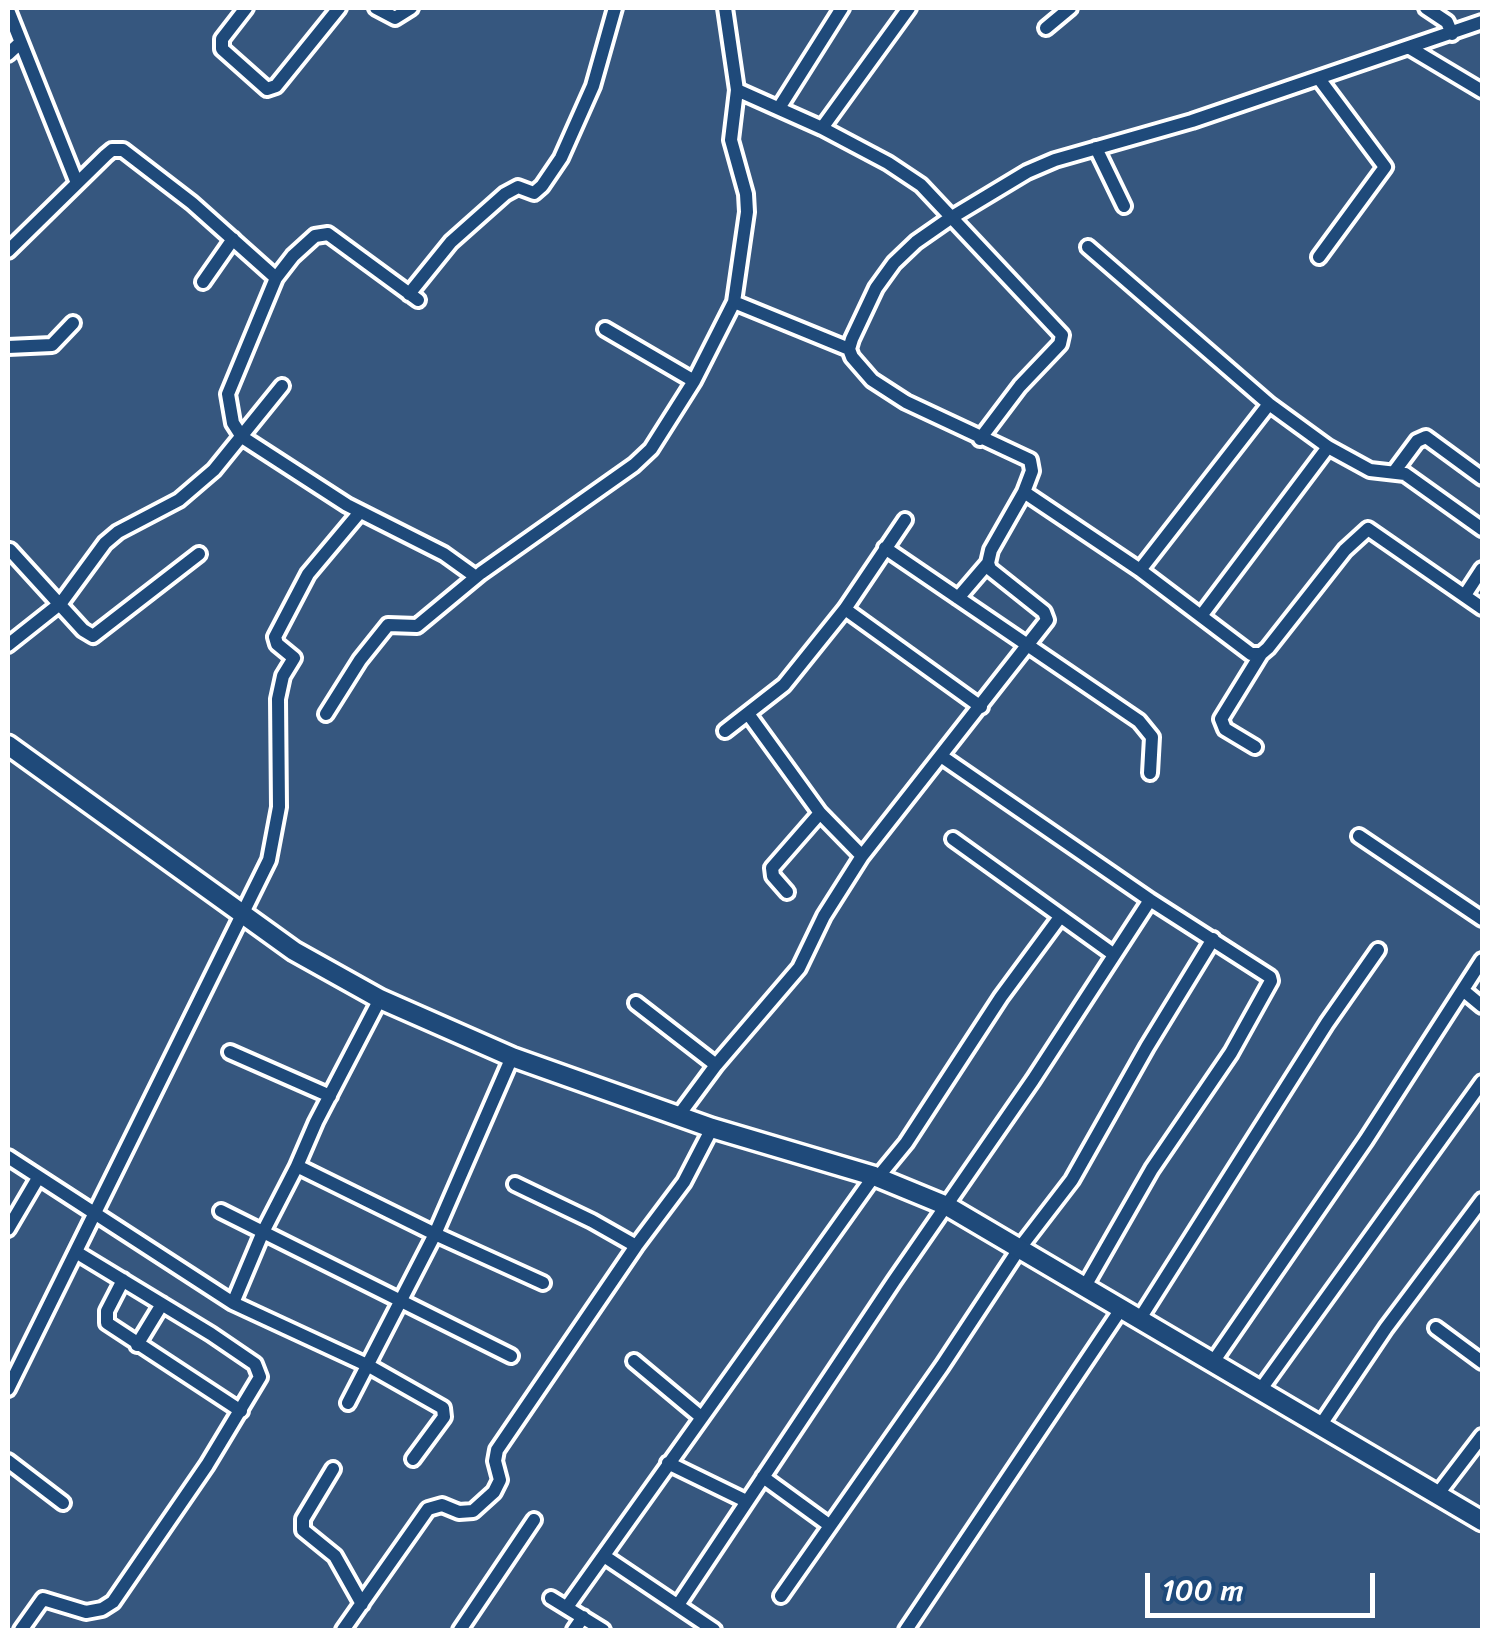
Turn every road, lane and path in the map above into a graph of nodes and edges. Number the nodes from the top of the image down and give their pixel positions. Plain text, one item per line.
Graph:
1 (246, 8) edge
2 (339, 8) edge
3 (376, 8) edge
4 (410, 8) edge
5 (616, 8) edge
6 (725, 8) edge
7 (842, 8) edge
8 (909, 8) edge
9 (1070, 8) edge
10 (1426, 8) edge
11 (8, 10) edge
12 (1482, 22) edge
13 (1046, 28) dead end
14 (1452, 34) junction
15 (20, 43) junction
16 (1410, 48) junction
17 (8, 54) edge
18 (1320, 80) junction
19 (737, 90) junction
20 (1482, 91) edge
21 (780, 108) junction
22 (822, 128) junction
23 (1096, 148) junction
24 (78, 183) junction
25 (1124, 206) dead end
26 (949, 219) junction
27 (233, 239) junction
28 (1088, 247) dead end
29 (8, 251) edge
30 (1318, 257) dead end
31 (276, 278) junction
32 (203, 282) dead end
33 (734, 302) junction
34 (73, 323) dead end
35 (605, 329) dead end
36 (8, 346) edge
37 (849, 349) junction
38 (694, 381) junction
39 (282, 386) dead end
40 (1269, 404) junction
41 (242, 437) junction
42 (980, 439) junction
43 (1328, 447) junction
44 (1394, 472) junction
45 (1482, 478) edge
46 (1024, 492) junction
47 (360, 512) junction
48 (905, 520) dead end
49 (1482, 529) edge
50 (886, 548) junction
51 (10, 550) dead end
52 (199, 554) dead end
53 (988, 563) junction
54 (1482, 568) edge
55 (1140, 570) junction
56 (476, 577) junction
57 (1465, 595) junction
58 (958, 598) junction
59 (61, 603) junction
60 (1482, 608) edge
61 (845, 610) junction
62 (1200, 616) junction
63 (8, 645) edge
64 (1026, 646) junction
65 (1261, 654) junction
66 (981, 707) junction
67 (326, 714) dead end
68 (749, 715) junction
69 (724, 731) dead end
70 (8, 745) edge
71 (1255, 747) dead end
72 (940, 756) junction
73 (1150, 773) dead end
74 (820, 814) junction
75 (1359, 836) dead end
76 (953, 840) dead end
77 (862, 856) junction
78 (788, 892) dead end
79 (1150, 900) junction
80 (244, 913) junction
81 (1060, 916) junction
82 (1482, 919) edge
83 (1213, 940) junction
84 (1378, 950) dead end
85 (1113, 954) junction
86 (1482, 960) edge
87 (1464, 991) junction
88 (380, 999) junction
89 (636, 1003) dead end
90 (1482, 1006) edge
91 (230, 1052) dead end
92 (512, 1057) junction
93 (716, 1066) junction
94 (1482, 1082) edge
95 (330, 1096) junction
96 (679, 1115) junction
97 (712, 1128) junction
98 (8, 1157) edge
99 (297, 1166) junction
100 (876, 1176) junction
101 (38, 1178) junction
102 (515, 1184) dead end
103 (1482, 1200) edge
104 (947, 1206) junction
105 (86, 1208) junction
106 (221, 1211) dead end
107 (8, 1228) edge
108 (262, 1234) junction
109 (435, 1234) junction
110 (636, 1246) junction
111 (1019, 1250) junction
112 (76, 1252) junction
113 (123, 1280) junction
114 (543, 1283) dead end
115 (1084, 1288) junction
116 (402, 1299) junction
117 (233, 1303) junction
118 (162, 1304) junction
119 (1121, 1310) junction
120 (1138, 1320) junction
121 (1436, 1328) dead end
122 (137, 1345) junction
123 (511, 1356) dead end
124 (634, 1361) dead end
125 (1213, 1362) junction
126 (1482, 1362) edge
127 (369, 1366) junction
128 (1261, 1388) junction
129 (8, 1389) edge
130 (348, 1402) dead end
131 (241, 1411) junction
132 (701, 1417) junction
133 (1320, 1426) junction
134 (1482, 1436) edge
135 (413, 1459) dead end
136 (8, 1462) edge
137 (668, 1463) junction
138 (333, 1469) dead end
139 (763, 1477) junction
140 (1437, 1495) junction
141 (746, 1501) junction
142 (64, 1502) dead end
143 (534, 1520) dead end
144 (1482, 1521) edge
145 (830, 1525) junction
146 (604, 1556) junction
147 (781, 1596) dead end
148 (551, 1598) dead end
149 (362, 1604) junction
150 (678, 1605) junction
151 (567, 1607) junction
152 (583, 1616) junction
153 (21, 1630) edge
154 (343, 1630) edge
155 (461, 1630) edge
156 (574, 1630) edge
157 (603, 1630) edge
158 (714, 1630) edge
159 (906, 1630) edge

1 - 2 street
3 - 4 street
5 - 31 street
6 - 19 street
7 - 21 street
8 - 22 street
9 - 13 street
10 - 14 street
11 - 15 street
12 - 14 street
14 - 16 street
15 - 17 street
15 - 24 street
16 - 18 street
16 - 20 street
18 - 23 street
18 - 30 street
19 - 21 street
19 - 33 street
21 - 22 street
22 - 26 street
23 - 25 street
23 - 26 street
24 - 27 street
24 - 29 street
26 - 37 street
26 - 42 street
27 - 31 street
27 - 32 street
28 - 40 street
31 - 41 street
33 - 37 street
33 - 38 street
34 - 36 street
35 - 38 street
37 - 42 street
38 - 56 street
39 - 41 street
40 - 43 street
40 - 55 street
41 - 47 street
41 - 59 street
42 - 46 street
43 - 44 street
43 - 62 street
44 - 45 street
44 - 49 street
46 - 53 street
46 - 55 street
47 - 56 street
47 - 80 street
48 - 50 street
50 - 58 street
50 - 61 street
51 - 59 street
52 - 59 street
53 - 58 street
53 - 64 street
54 - 57 street
55 - 62 street
56 - 67 street
57 - 60 street
57 - 65 street
58 - 64 street
59 - 63 street
61 - 66 street
61 - 68 street
62 - 65 street
64 - 66 street
64 - 73 street
65 - 71 street
66 - 72 street
68 - 69 street
68 - 74 street
70 - 80 street
72 - 77 street
72 - 79 street
74 - 77 street
74 - 78 street
75 - 82 street
76 - 81 street
77 - 93 street
79 - 83 street
79 - 85 street
80 - 88 street
80 - 105 street
81 - 85 street
81 - 100 street
83 - 111 street
83 - 115 street
84 - 120 street
85 - 104 street
86 - 87 street
87 - 90 street
87 - 125 street
88 - 92 street
88 - 95 street
89 - 93 street
91 - 95 street
92 - 96 street
92 - 109 street
93 - 96 street
94 - 128 street
95 - 99 street
96 - 97 street
97 - 100 street
97 - 110 street
98 - 101 street
99 - 108 street
99 - 109 street
100 - 104 street
100 - 132 street
101 - 105 street
101 - 107 street
102 - 110 street
103 - 133 street
104 - 111 street
104 - 139 street
105 - 112 street
105 - 117 street
106 - 108 street
108 - 116 street
108 - 117 street
109 - 114 street
109 - 116 street
110 - 149 street
111 - 115 street
111 - 145 street
112 - 113 street
112 - 129 street
113 - 118 street
113 - 122 street
115 - 119 street
116 - 123 street
116 - 127 street
117 - 127 street
118 - 122 street
118 - 131 street
119 - 120 street
119 - 159 street
120 - 125 street
121 - 126 street
122 - 131 street
124 - 132 street
125 - 128 street
127 - 130 street
127 - 135 street
128 - 133 street
131 - 153 street
132 - 137 street
133 - 140 street
134 - 140 street
136 - 142 street
137 - 141 street
137 - 146 street
138 - 149 street
139 - 141 street
139 - 145 street
140 - 144 street
141 - 150 street
143 - 155 street
145 - 147 street
146 - 150 street
146 - 151 street
148 - 151 street
149 - 154 street
150 - 158 street
151 - 152 street
152 - 156 street
152 - 157 street

